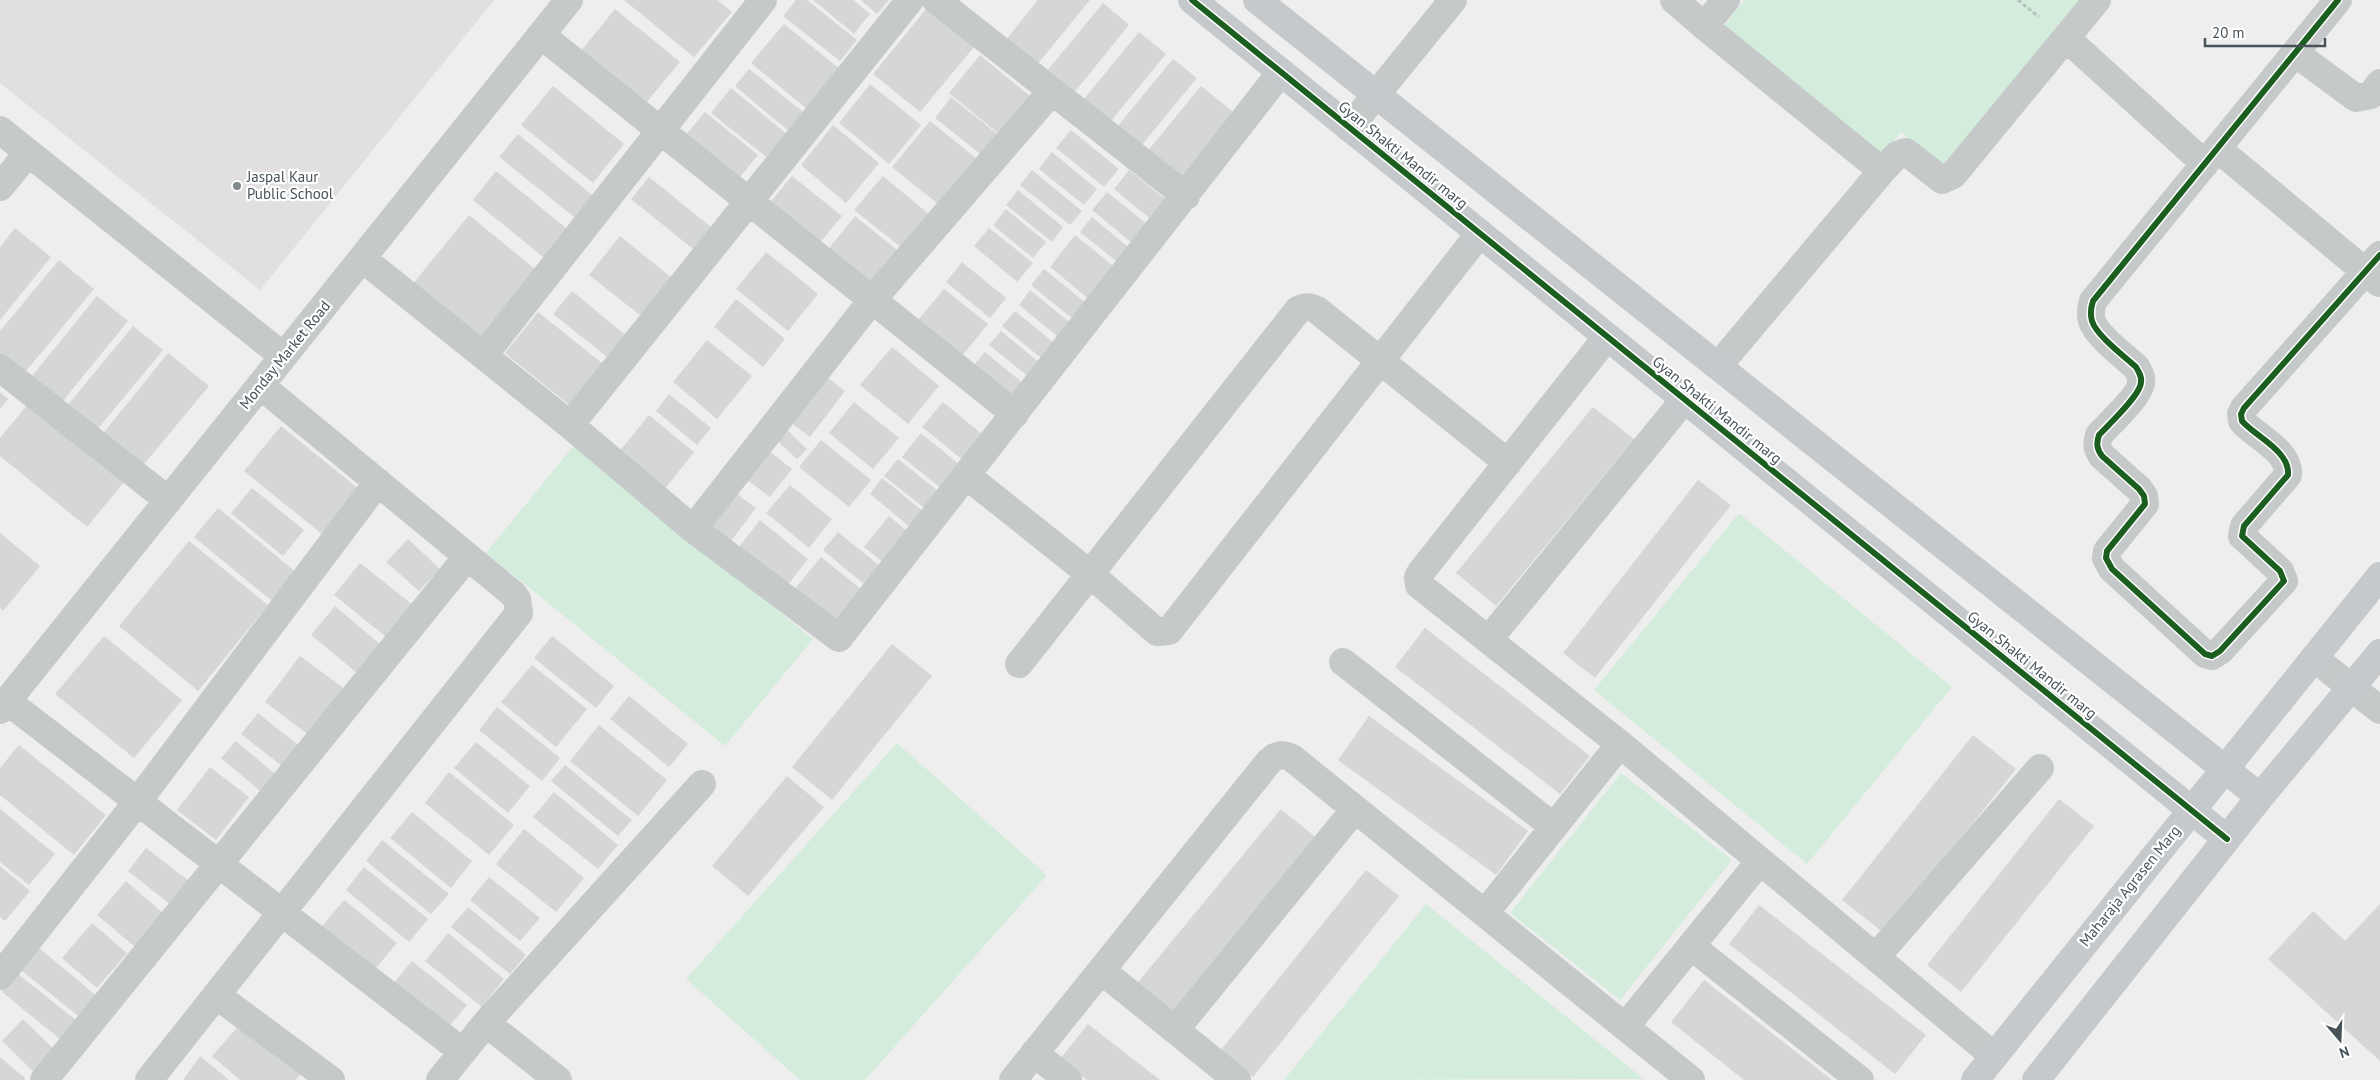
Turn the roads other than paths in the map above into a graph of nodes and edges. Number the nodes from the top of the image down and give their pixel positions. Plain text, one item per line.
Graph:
1 (569, 0) edge
2 (763, 0) edge
3 (910, 0) edge
4 (936, 0) edge
5 (1192, 0) edge
6 (1257, 0) edge
7 (1453, 0) edge
8 (1674, 0) edge
9 (1726, 0) edge
10 (2098, 0) edge
11 (2338, 0) edge
12 (1704, 26) junction
13 (541, 35) junction
14 (2066, 38) junction
15 (2295, 53) junction
16 (1281, 72) junction
17 (2380, 83) edge
18 (1052, 91) junction
19 (1375, 95) junction
20 (1349, 128) junction
21 (0, 130) edge
22 (660, 131) junction
23 (28, 153) junction
24 (2211, 156) junction
25 (1882, 171) junction
26 (0, 187) edge
27 (1186, 196) junction
28 (748, 202) junction
29 (1480, 233) junction
30 (363, 259) junction
31 (2375, 270) edge
32 (872, 300) junction
33 (1607, 337) junction
34 (484, 355) junction
35 (283, 356) junction
36 (1381, 361) junction
37 (1718, 366) junction
38 (0, 368) edge
39 (260, 385) junction
40 (1684, 400) junction
41 (1015, 414) junction
42 (570, 424) junction
43 (1508, 463) junction
44 (966, 476) junction
45 (378, 482) junction
46 (168, 500) junction
47 (693, 530) junction
48 (467, 557) junction
49 (1090, 574) junction
50 (2380, 576) edge
51 (1489, 639) junction
52 (2380, 652) edge
53 (2314, 658) junction
54 (1343, 662) dead end
55 (1019, 664) dead end
56 (2351, 689) junction
57 (4, 705) edge
58 (2380, 710) edge
59 (1620, 744) junction
60 (2040, 768) dead end
61 (2224, 769) junction
62 (702, 784) dead end
63 (2260, 798) junction
64 (138, 802) junction
65 (1355, 809) junction
66 (2190, 810) junction
67 (1554, 827) junction
68 (2226, 839) junction
69 (1760, 861) junction
70 (219, 864) junction
71 (282, 912) junction
72 (1485, 913) junction
73 (1691, 946) junction
74 (1876, 957) junction
75 (1102, 971) junction
76 (0, 976) edge
77 (216, 995) junction
78 (486, 1023) junction
79 (1625, 1027) junction
80 (1175, 1030) junction
81 (463, 1052) junction
82 (1034, 1053) junction
83 (1994, 1056) junction
84 (44, 1080) edge
85 (149, 1080) edge
86 (331, 1080) edge
87 (440, 1080) edge
88 (558, 1080) edge
89 (1013, 1080) edge
90 (1068, 1080) edge
91 (1237, 1080) edge
92 (1691, 1080) edge
93 (1860, 1080) edge
94 (1975, 1080) edge
95 (2036, 1080) edge

1 - 13 street, Monday Market Road
2 - 22 street
3 - 28 street
4 - 18 street
5 - 16 street, Gyan Shakti Mandir marg
6 - 19 street, Gyan Shakti Mandir marg
7 - 19 street
8 - 12 street
9 - 12 street
10 - 14 street
11 - 15 street
12 - 25 street
13 - 22 street
13 - 30 street, Monday Market Road
14 - 24 street
14 - 25 street
15 - 17 street
15 - 24 street
16 - 20 street, Gyan Shakti Mandir marg
16 - 27 street
18 - 27 street
18 - 32 street
19 - 20 street
19 - 37 street, Gyan Shakti Mandir marg
20 - 29 street, Gyan Shakti Mandir marg
21 - 23 street
22 - 28 street
22 - 34 street
23 - 26 street
23 - 35 street
24 - 31 street
24 - 31 street
25 - 37 street
27 - 41 street
28 - 32 street
28 - 42 street
29 - 33 street, Gyan Shakti Mandir marg
29 - 36 street
30 - 34 street
30 - 35 street, Monday Market Road
32 - 41 street
32 - 47 street
33 - 40 street, Gyan Shakti Mandir marg
33 - 43 street
34 - 42 street
35 - 39 street, Monday Market Road
36 - 43 street
36 - 49 street
36 - 49 street
37 - 61 street, Gyan Shakti Mandir marg
38 - 46 street
39 - 45 street
39 - 46 street, Monday Market Road
40 - 51 street
40 - 66 street, Gyan Shakti Mandir marg
41 - 44 street
42 - 47 street
43 - 51 street
44 - 47 street
44 - 49 street
45 - 48 street
45 - 64 street
46 - 57 street, Monday Market Road
48 - 70 street
48 - 71 street
49 - 55 street
50 - 53 street, Maharaja Agrasen Marg
51 - 59 street
52 - 56 street
53 - 56 street
53 - 61 street, Maharaja Agrasen Marg
54 - 67 street
56 - 58 street
56 - 63 street
57 - 64 street
59 - 67 street
59 - 69 street
60 - 74 street
61 - 63 street, Gyan Shakti Mandir marg
61 - 66 street, Maharaja Agrasen Marg
62 - 78 street
63 - 68 street
64 - 70 street
64 - 76 street
65 - 72 street
65 - 75 street
65 - 80 street
66 - 68 street, Gyan Shakti Mandir marg
66 - 83 street, Maharaja Agrasen Marg
67 - 72 street
68 - 95 street
69 - 73 street
69 - 74 street
70 - 71 street
70 - 84 street
71 - 77 street
71 - 81 street
72 - 79 street
73 - 79 street
73 - 93 street
74 - 83 street
75 - 80 street
75 - 82 street
77 - 85 street
77 - 86 street
78 - 81 street
78 - 88 street
79 - 92 street
80 - 91 street
81 - 87 street
82 - 89 street
82 - 90 street
83 - 94 street, Maharaja Agrasen Marg

